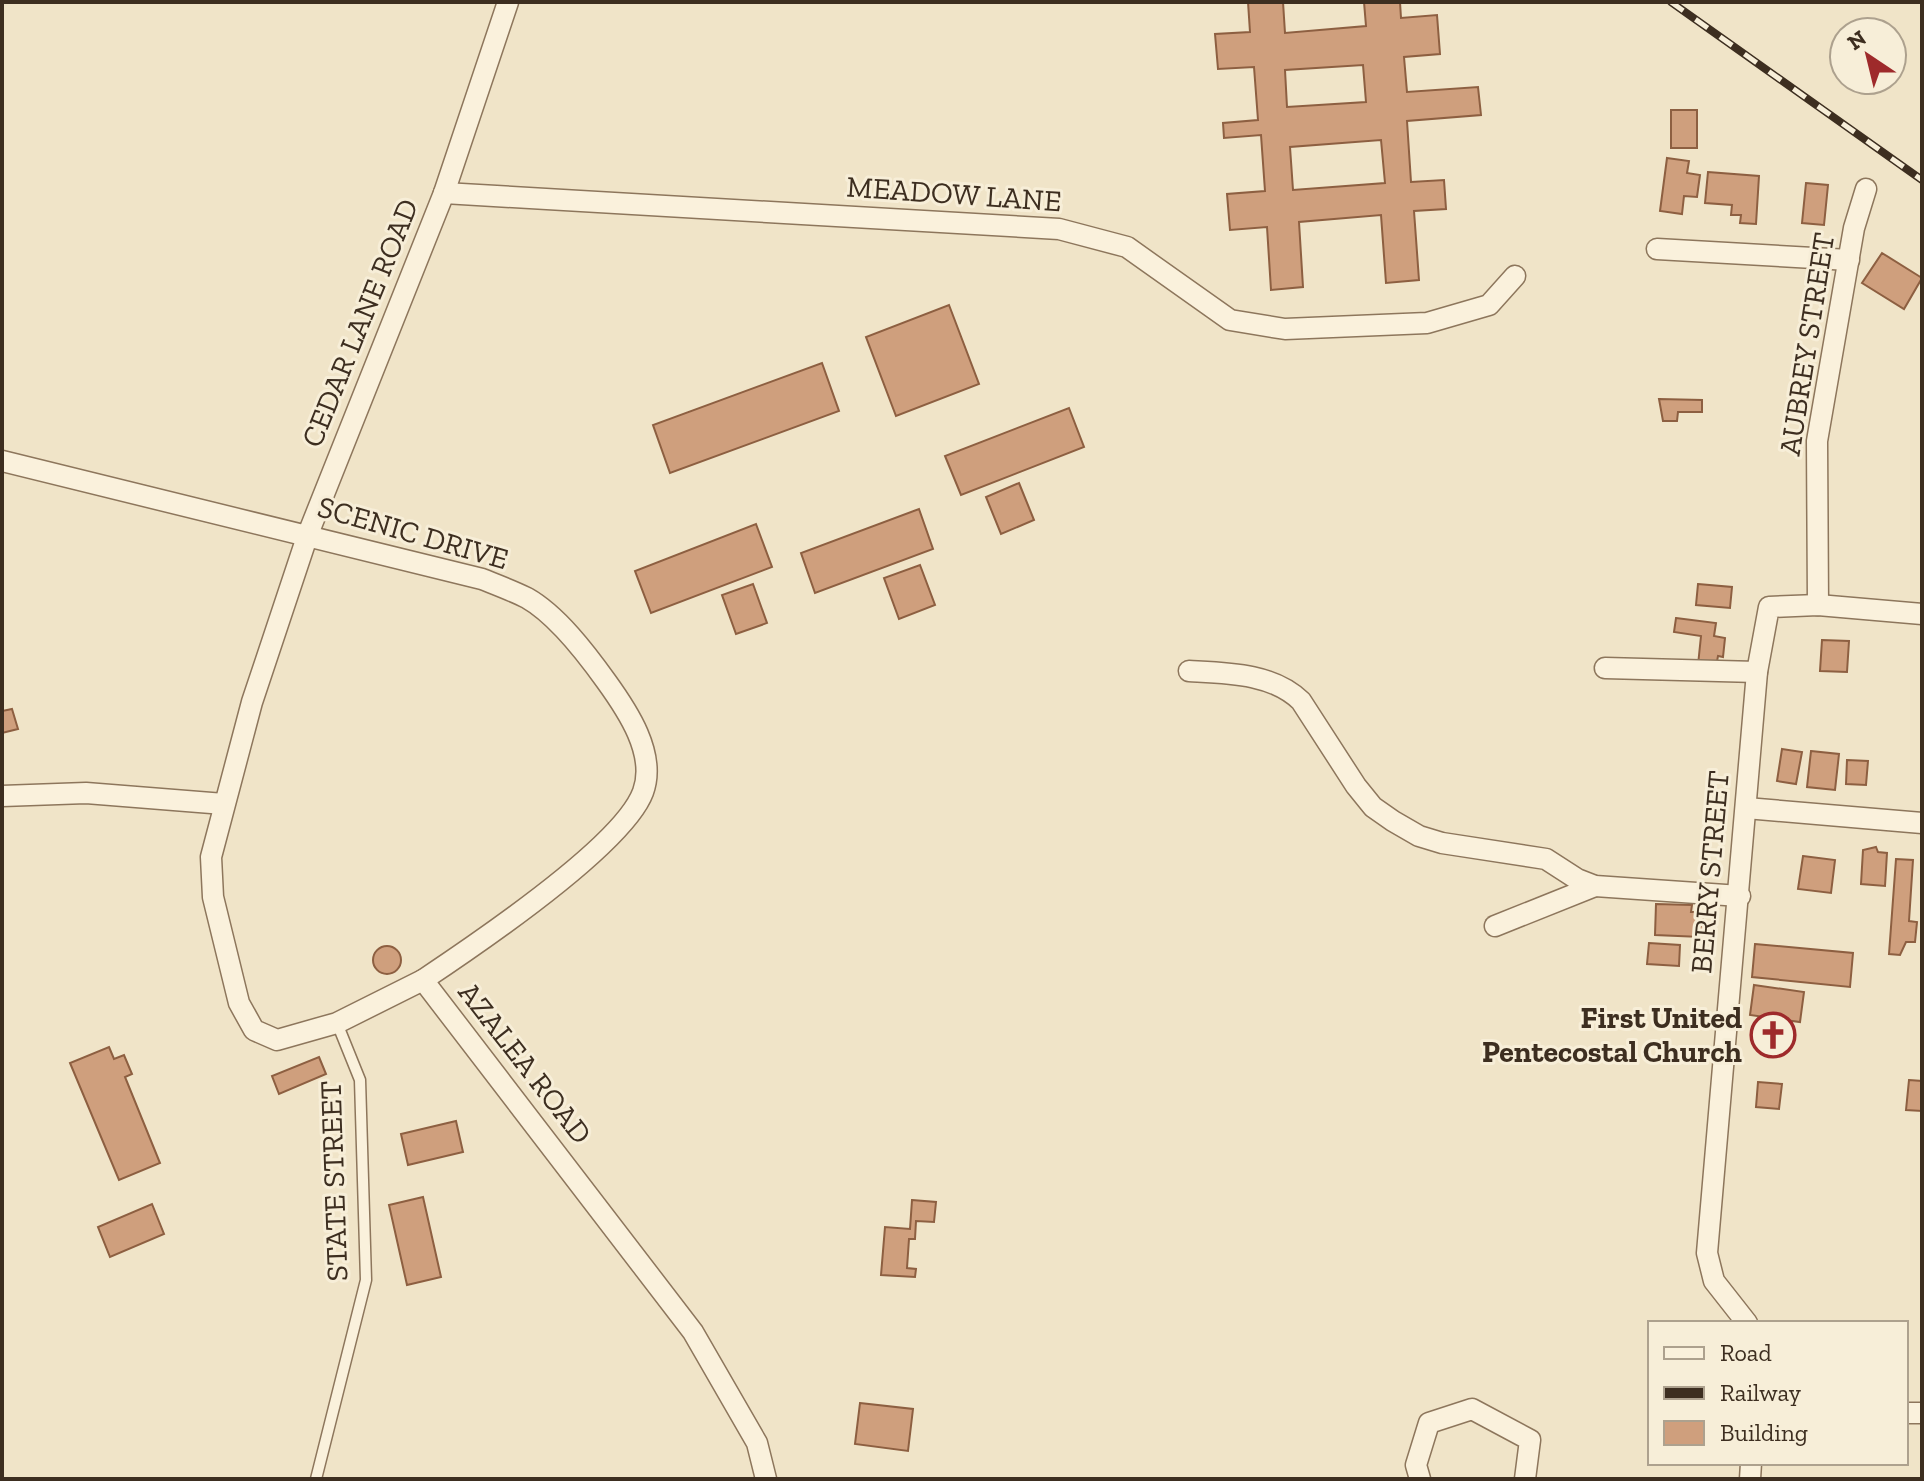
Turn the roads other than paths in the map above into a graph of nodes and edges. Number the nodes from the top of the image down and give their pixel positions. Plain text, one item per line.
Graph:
1 (508, 2) edge
2 (1866, 189) dead end
3 (444, 193) junction
4 (1657, 249) dead end
5 (1849, 260) junction
6 (1515, 276) dead end
7 (2, 461) edge
8 (308, 534) junction
9 (1818, 605) junction
10 (1922, 614) edge
11 (1605, 668) dead end
12 (1189, 671) dead end
13 (1757, 672) junction
14 (2, 796) edge
15 (224, 804) junction
16 (1746, 808) junction
17 (1922, 823) edge
18 (1595, 886) junction
19 (1740, 896) junction
20 (1495, 926) dead end
21 (423, 980) junction
22 (337, 1023) junction
23 (1745, 1321) edge
24 (316, 1479) edge
25 (766, 1479) edge
26 (1420, 1479) edge
27 (1525, 1479) edge

1 - 3 street, CEDAR LANE ROAD
2 - 5 street, AUBREY STREET
3 - 6 street, MEADOW LANE
3 - 8 street, CEDAR LANE ROAD
4 - 5 street
5 - 9 street, AUBREY STREET
7 - 8 street, SCENIC DRIVE
8 - 15 street, CEDAR LANE ROAD
8 - 21 street, SCENIC DRIVE
9 - 10 street
9 - 13 street, BERRY STREET
11 - 13 street
12 - 18 street
13 - 16 street, BERRY STREET
14 - 15 street
15 - 22 street, AZALEA ROAD
16 - 17 street
16 - 19 street, BERRY STREET
18 - 19 street
18 - 20 street
19 - 23 street, BERRY STREET
21 - 22 street, AZALEA ROAD
21 - 25 street, AZALEA ROAD
22 - 24 lane, STATE STREET
26 - 27 street

